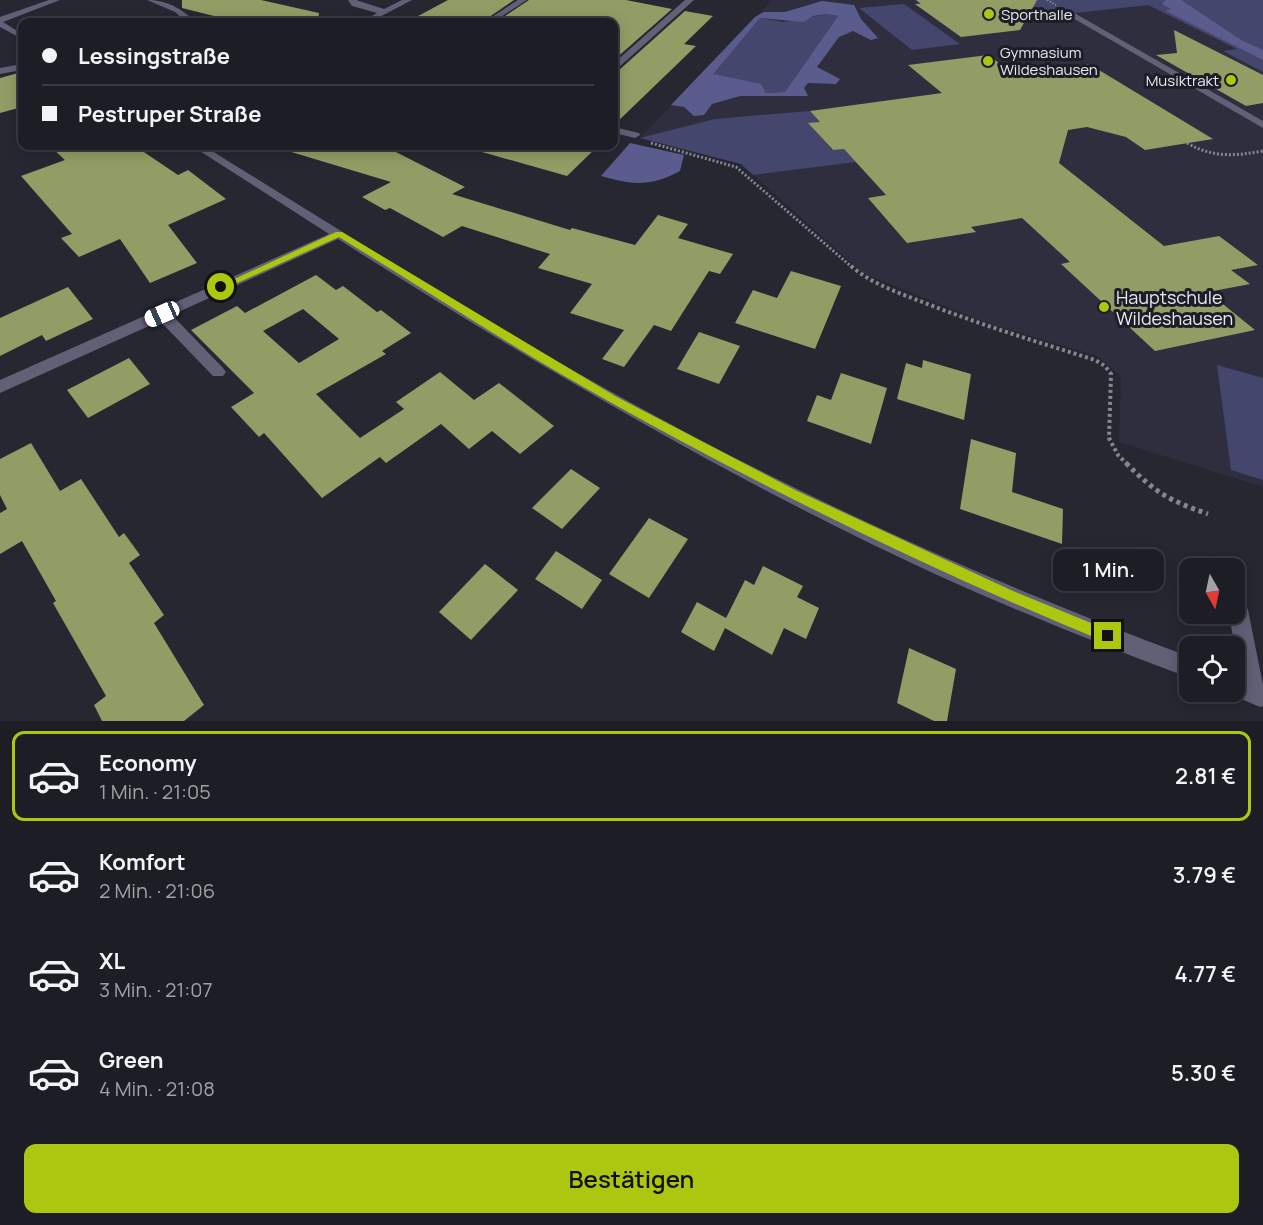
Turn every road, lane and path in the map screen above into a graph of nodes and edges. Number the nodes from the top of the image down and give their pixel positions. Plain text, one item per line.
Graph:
1 (56, 0) edge
2 (151, 0) edge
3 (352, 0) edge
4 (408, 0) edge
5 (523, 0) edge
6 (690, 0) edge
7 (384, 12) junction
8 (1069, 12) dead end
9 (187, 18) edge
10 (373, 18) edge
11 (494, 18) edge
12 (0, 21) edge
13 (18, 34) edge
14 (618, 63) edge
15 (18, 68) edge
16 (0, 71) edge
17 (1263, 125) edge
18 (618, 131) edge
19 (635, 135) joint
20 (1187, 143) dead end
21 (203, 150) edge
22 (1263, 151) edge
23 (339, 234) junction
24 (162, 314) junction
25 (218, 372) dead end
26 (0, 387) edge
27 (1208, 514) dead end
28 (1240, 624) edge
29 (1179, 664) edge
30 (1251, 692) edge

1 - 12 street
2 - 9 street
3 - 7 street
4 - 7 street
5 - 11 street
6 - 14 street
7 - 10 street
8 - 17 street
12 - 13 street
15 - 16 street
18 - 19 street
19 - 27 path
20 - 22 path
21 - 23 street
23 - 24 street
23 - 29 street
24 - 25 street
24 - 26 street
28 - 30 street

